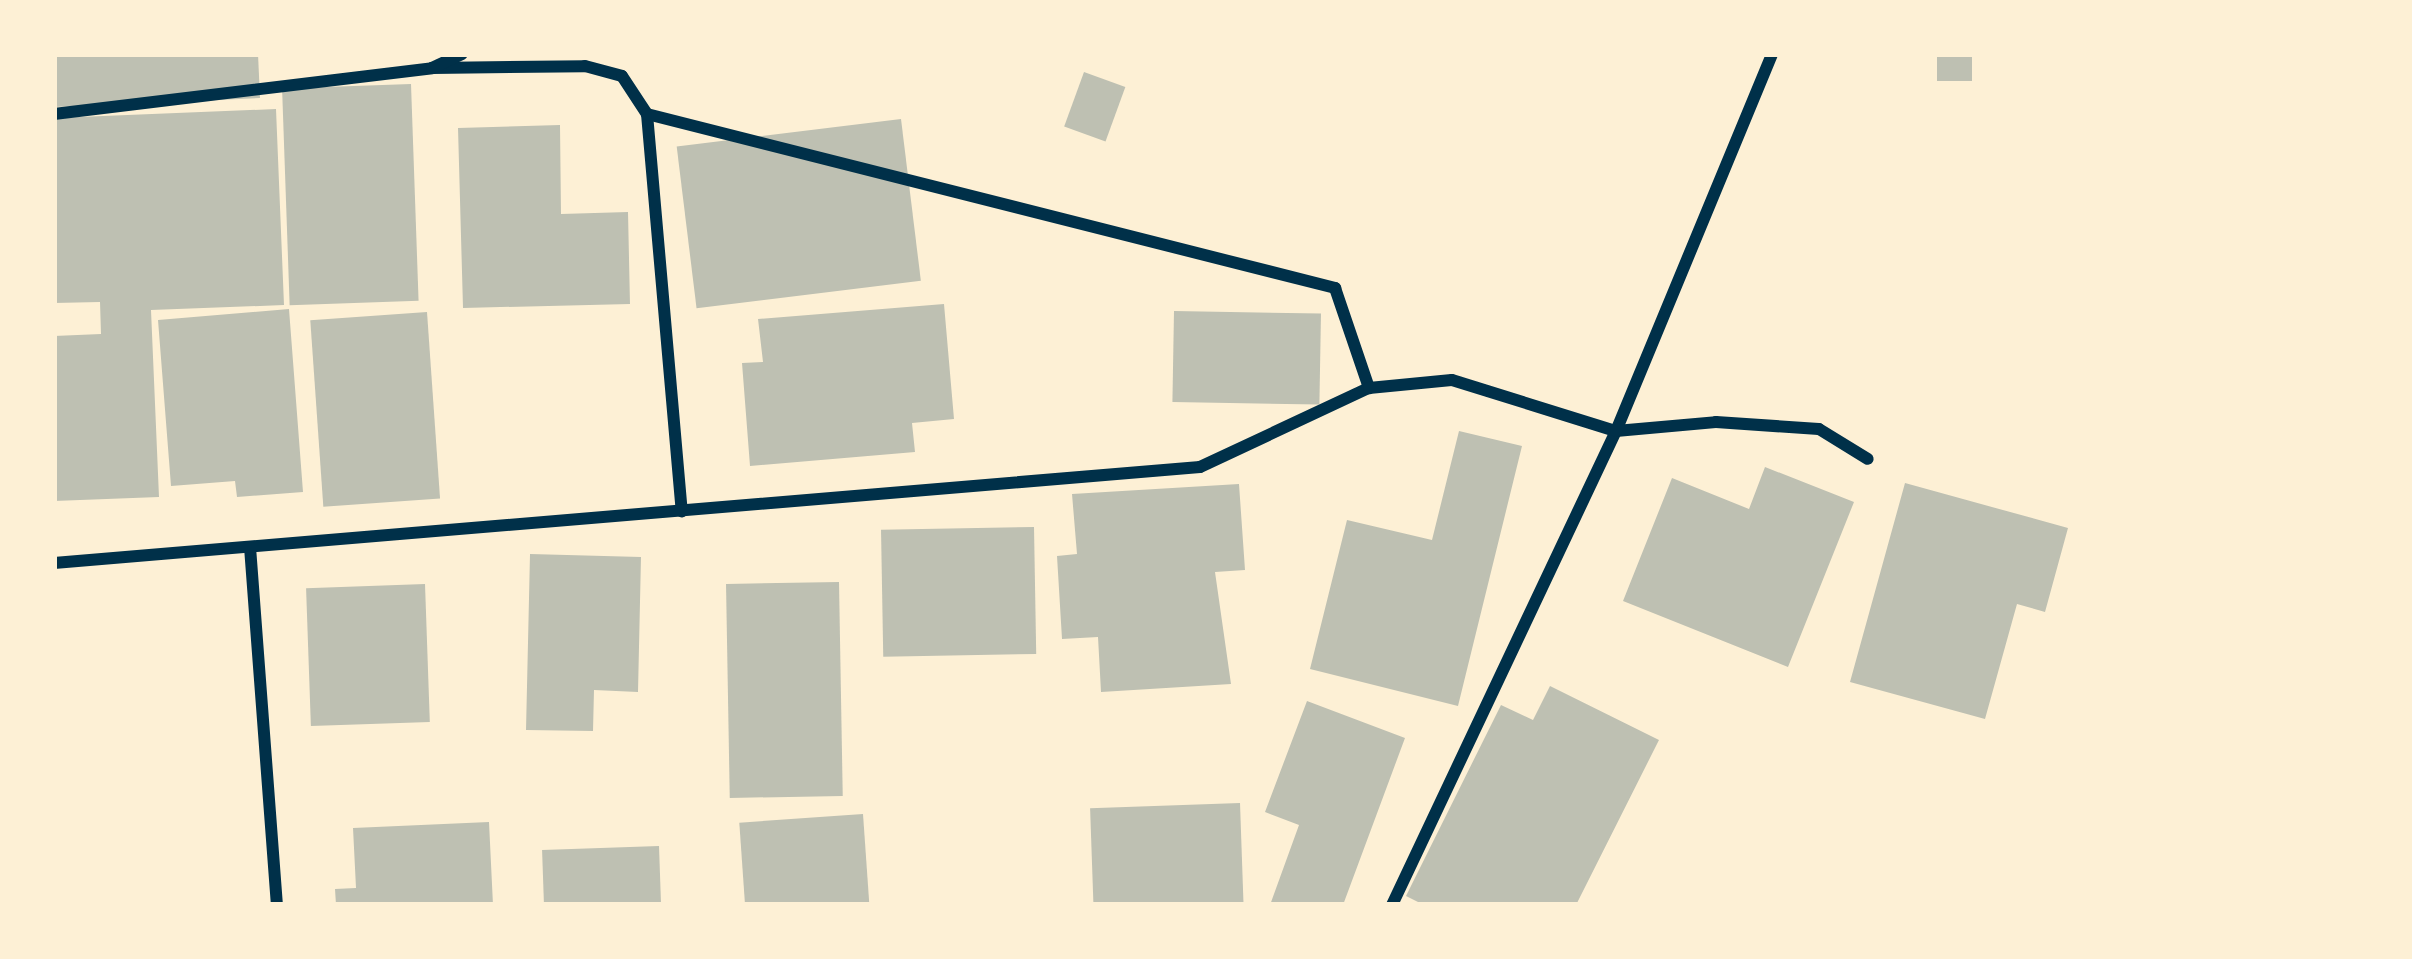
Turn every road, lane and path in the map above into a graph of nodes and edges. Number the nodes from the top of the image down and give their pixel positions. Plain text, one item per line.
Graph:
1 (463, 54) edge
2 (1772, 54) edge
3 (432, 68) junction
4 (54, 114) edge
5 (647, 114) junction
6 (1369, 388) junction
7 (1616, 431) junction
8 (1868, 459) dead end
9 (682, 511) junction
10 (250, 547) junction
11 (54, 563) edge
12 (278, 905) edge
13 (1391, 905) edge

1 - 3 street
2 - 7 street
3 - 4 street
3 - 5 street
5 - 6 street
5 - 9 street
6 - 7 street
6 - 9 street
7 - 8 street
7 - 13 street
9 - 10 street
10 - 11 street
10 - 12 street

